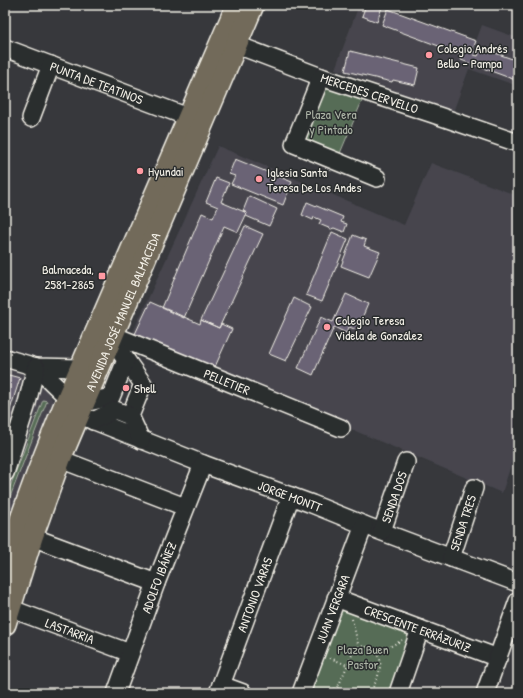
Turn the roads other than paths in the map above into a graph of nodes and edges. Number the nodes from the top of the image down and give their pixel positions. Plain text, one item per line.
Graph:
1 (236, 5) edge
2 (253, 5) edge
3 (229, 41) junction
4 (5, 48) edge
5 (51, 65) junction
6 (321, 77) junction
7 (188, 117) junction
8 (31, 118) dead end
9 (518, 144) edge
10 (377, 178) dead end
11 (112, 337) junction
12 (5, 358) edge
13 (126, 360) junction
14 (36, 367) junction
15 (80, 368) junction
16 (119, 408) junction
17 (77, 409) junction
18 (341, 428) dead end
19 (142, 440) junction
20 (60, 459) junction
21 (406, 462) dead end
22 (203, 464) junction
23 (5, 473) edge
24 (474, 488) dead end
25 (292, 496) junction
26 (186, 507) junction
27 (364, 525) junction
28 (382, 531) junction
29 (32, 537) junction
30 (451, 558) junction
31 (5, 568) edge
32 (156, 583) junction
33 (518, 583) edge
34 (336, 598) junction
35 (518, 602) edge
36 (7, 616) edge
37 (420, 629) junction
38 (130, 653) junction
39 (498, 658) junction
40 (220, 689) edge
41 (116, 693) edge
42 (243, 693) edge
43 (301, 693) edge
44 (398, 693) edge
45 (485, 693) edge

1 - 3 main road, AVENIDA JOSÉ MANUEL BALMACEDA
2 - 3 main road, AVENIDA JOSÉ MANUEL BALMACEDA
3 - 6 street, MERCEDES CERVELLO
3 - 7 main road, AVENIDA JOSÉ MANUEL BALMACEDA
3 - 11 main road, AVENIDA JOSÉ MANUEL BALMACEDA
4 - 5 street, PUNTA DE TEATINOS
5 - 7 street, PUNTA DE TEATINOS
5 - 8 street
6 - 9 street, MERCEDES CERVELLO
6 - 10 street
7 - 15 main road, AVENIDA JOSÉ MANUEL BALMACEDA
11 - 13 street
11 - 17 main road, AVENIDA JOSÉ MANUEL BALMACEDA
11 - 18 street, PELLETIER
12 - 14 street
13 - 16 street
13 - 16 street
14 - 15 street
14 - 17 street
14 - 23 street
15 - 17 main road, AVENIDA JOSÉ MANUEL BALMACEDA
16 - 17 street
16 - 19 street
17 - 19 street, JORGE MONTT
17 - 20 main road, AVENIDA JOSÉ MANUEL BALMACEDA
17 - 31 main road, AVENIDA JOSÉ MANUEL BALMACEDA
19 - 22 street, JORGE MONTT
20 - 26 street
20 - 29 main road, AVENIDA JOSÉ MANUEL BALMACEDA
21 - 28 street, SENDA DOS
22 - 25 street, JORGE MONTT
22 - 26 street, ADOLFO IBÁÑEZ
24 - 30 street, SENDA TRES
25 - 27 street, JORGE MONTT
25 - 40 street, ANTONIO VARAS
26 - 32 street, ADOLFO IBÁÑEZ
27 - 28 street, JORGE MONTT
27 - 34 street, JUAN VERGARA
28 - 30 street, JORGE MONTT
29 - 32 street
29 - 36 main road, AVENIDA JOSÉ MANUEL BALMACEDA
30 - 33 street, JORGE MONTT
32 - 38 street, ADOLFO IBÁÑEZ
34 - 37 street, CRESCENTE ERRÁZURIZ
34 - 43 street, JUAN VERGARA
35 - 39 street
36 - 38 street, LASTARRIA
37 - 39 street, CRESCENTE ERRÁZURIZ
37 - 44 street
38 - 41 street, ADOLFO IBÁÑEZ
39 - 45 street
40 - 42 street

